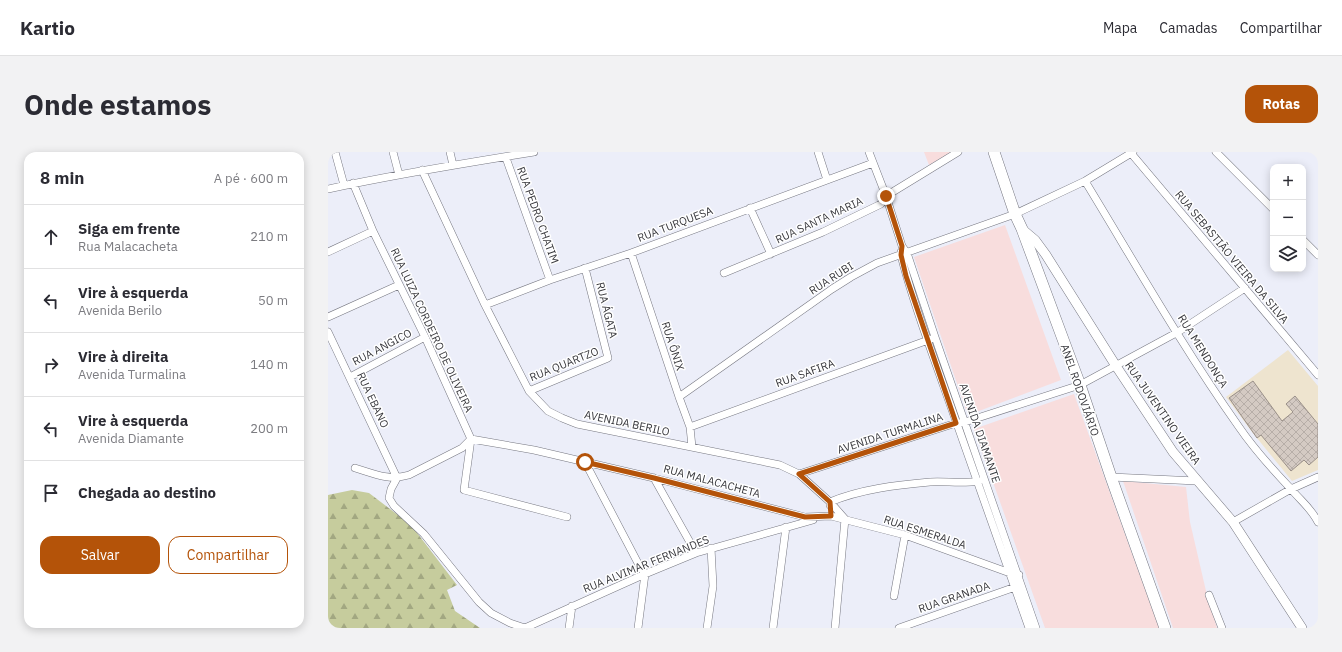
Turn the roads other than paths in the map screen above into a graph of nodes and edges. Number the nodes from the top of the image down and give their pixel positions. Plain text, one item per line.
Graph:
1 (335, 152) edge
2 (393, 152) edge
3 (450, 152) edge
4 (534, 152) edge
5 (818, 152) edge
6 (869, 152) edge
7 (958, 152) edge
8 (994, 152) edge
9 (1216, 152) edge
10 (521, 153) edge
11 (1132, 153) edge
12 (506, 158) junction
13 (873, 163) junction
14 (453, 165) junction
15 (422, 170) junction
16 (399, 175) junction
17 (827, 180) junction
18 (1085, 180) junction
19 (353, 183) junction
20 (344, 185) junction
21 (328, 189) edge
22 (886, 196) junction
23 (1270, 206) edge
24 (750, 208) junction
25 (1015, 214) junction
26 (1022, 229) junction
27 (373, 231) junction
28 (1306, 243) edge
29 (328, 252) edge
30 (631, 253) junction
31 (771, 254) junction
32 (904, 254) junction
33 (1318, 255) edge
34 (585, 268) junction
35 (724, 273) dead end
36 (550, 280) junction
37 (399, 285) junction
38 (1245, 288) junction
39 (485, 305) junction
40 (328, 317) edge
41 (328, 332) edge
42 (1178, 332) junction
43 (425, 338) junction
44 (931, 338) junction
45 (608, 358) joint
46 (1116, 366) junction
47 (1318, 375) edge
48 (350, 377) junction
49 (1080, 385) junction
50 (529, 391) junction
51 (679, 397) junction
52 (965, 422) junction
53 (956, 423) junction
54 (690, 427) junction
55 (471, 439) junction
56 (692, 447) junction
57 (585, 462) junction
58 (355, 468) dead end
59 (799, 474) junction
60 (1111, 477) junction
61 (1318, 477) edge
62 (397, 478) junction
63 (654, 478) junction
64 (985, 480) junction
65 (1197, 481) junction
66 (976, 482) junction
67 (1291, 490) junction
68 (830, 502) junction
69 (831, 516) junction
70 (567, 517) dead end
71 (845, 519) junction
72 (1233, 522) junction
73 (1318, 522) edge
74 (786, 527) junction
75 (905, 535) junction
76 (711, 548) junction
77 (696, 553) junction
78 (645, 574) junction
79 (1010, 574) junction
80 (1019, 575) junction
81 (1018, 586) junction
82 (1209, 595) dead end
83 (894, 596) dead end
84 (572, 606) junction
85 (525, 628) edge
86 (569, 628) edge
87 (638, 628) edge
88 (707, 628) edge
89 (773, 628) edge
90 (835, 628) edge
91 (899, 628) edge
92 (1029, 628) edge
93 (1036, 628) edge
94 (1165, 628) edge
95 (1222, 628) edge
96 (1302, 628) edge

1 - 20 street
2 - 16 street
3 - 14 street
4 - 10 street
5 - 17 street
6 - 13 street, AVENIDA DIAMANTE
7 - 22 street, RUA SANTA MARIA
8 - 25 main road, ANEL RODOVIÁRIO
9 - 23 street
10 - 12 street
11 - 18 street, RUA RUBI
11 - 38 street, RUA SEBASTIÃO VIEIRA DA SILVA
12 - 14 street
12 - 36 street, RUA PEDRO CHATIM
13 - 17 street, RUA TURQUESA
13 - 22 street, AVENIDA DIAMANTE
14 - 15 street
15 - 16 street
15 - 39 street, AVENIDA BERILO
16 - 19 street
17 - 24 street, RUA TURQUESA
18 - 25 street, RUA RUBI
18 - 42 street, RUA MENDONÇA
19 - 20 street
19 - 27 street, RUA LUIZA CORDEIRO DE OLIVEIRA
20 - 21 street
22 - 31 street, RUA SANTA MARIA
22 - 32 street, AVENIDA DIAMANTE
24 - 30 street, RUA TURQUESA
24 - 31 street
25 - 26 main road, ANEL RODOVIÁRIO
25 - 32 street, RUA RUBI
26 - 46 street, RUA JUVENTINO VIEIRA
26 - 49 main road, ANEL RODOVIÁRIO
27 - 29 street
27 - 37 street, RUA LUIZA CORDEIRO DE OLIVEIRA
28 - 33 street
30 - 34 street, RUA TURQUESA
30 - 51 street, RUA ÔNIX
31 - 35 street, RUA SANTA MARIA
32 - 44 street, AVENIDA DIAMANTE
32 - 51 street, RUA RUBI
34 - 36 street, RUA TURQUESA
34 - 45 street, RUA ÁGATA
36 - 39 street, RUA TURQUESA
37 - 40 street
37 - 43 street, RUA LUIZA CORDEIRO DE OLIVEIRA
38 - 42 street, AVENIDA TURMALINA
38 - 47 street, RUA SEBASTIÃO VIEIRA DA SILVA
39 - 50 street, AVENIDA BERILO
41 - 48 street, RUA EBANO
42 - 46 street, AVENIDA TURMALINA
42 - 67 street, RUA MENDONÇA
43 - 48 street, RUA ANGICO
43 - 55 street, RUA LUIZA CORDEIRO DE OLIVEIRA
44 - 52 street, AVENIDA DIAMANTE
44 - 53 street, AVENIDA DIAMANTE
44 - 54 street, RUA SAFIRA
45 - 50 street, RUA QUARTZO
46 - 49 street, AVENIDA TURMALINA
46 - 65 street, RUA JUVENTINO VIEIRA
48 - 62 street, RUA EBANO
49 - 52 street, AVENIDA TURMALINA
49 - 60 main road, ANEL RODOVIÁRIO
50 - 56 street, AVENIDA BERILO
51 - 54 street, RUA ÔNIX
52 - 53 street, AVENIDA TURMALINA
52 - 64 street, AVENIDA DIAMANTE
53 - 59 street, AVENIDA TURMALINA
53 - 66 street, AVENIDA DIAMANTE
54 - 56 street, RUA ÔNIX
55 - 57 street, RUA MALACACHETA
55 - 62 street
55 - 70 street
56 - 59 street, AVENIDA BERILO
57 - 63 street, RUA MALACACHETA
57 - 78 street
58 - 62 street
59 - 68 street, AVENIDA BERILO
60 - 65 street
60 - 94 main road, ANEL RODOVIÁRIO
61 - 67 street
62 - 85 street
63 - 69 street, RUA MALACACHETA
63 - 77 street
64 - 66 street
64 - 80 street, AVENIDA DIAMANTE
65 - 72 street, RUA JUVENTINO VIEIRA
66 - 68 street
66 - 79 street, AVENIDA DIAMANTE
67 - 72 street
67 - 73 street, RUA MENDONÇA
68 - 69 street
68 - 71 street, AVENIDA BERILO
69 - 71 street, RUA ESMERALDA
69 - 74 street, RUA ALVIMAR FERNANDES
71 - 75 street, RUA ESMERALDA
71 - 90 street
72 - 96 street, RUA JUVENTINO VIEIRA
74 - 76 street, RUA ALVIMAR FERNANDES
74 - 89 street
75 - 79 street, RUA ESMERALDA
75 - 83 street
76 - 77 street, RUA ALVIMAR FERNANDES
76 - 88 street
77 - 78 street, RUA ALVIMAR FERNANDES
78 - 84 street, RUA ALVIMAR FERNANDES
78 - 87 street
79 - 80 street, RUA ESMERALDA
79 - 81 street, AVENIDA DIAMANTE
80 - 81 street, AVENIDA DIAMANTE
81 - 91 street, RUA GRANADA
81 - 92 street, AVENIDA DIAMANTE
81 - 93 street, AVENIDA DIAMANTE
82 - 95 street
84 - 85 street, RUA ALVIMAR FERNANDES
84 - 86 street

